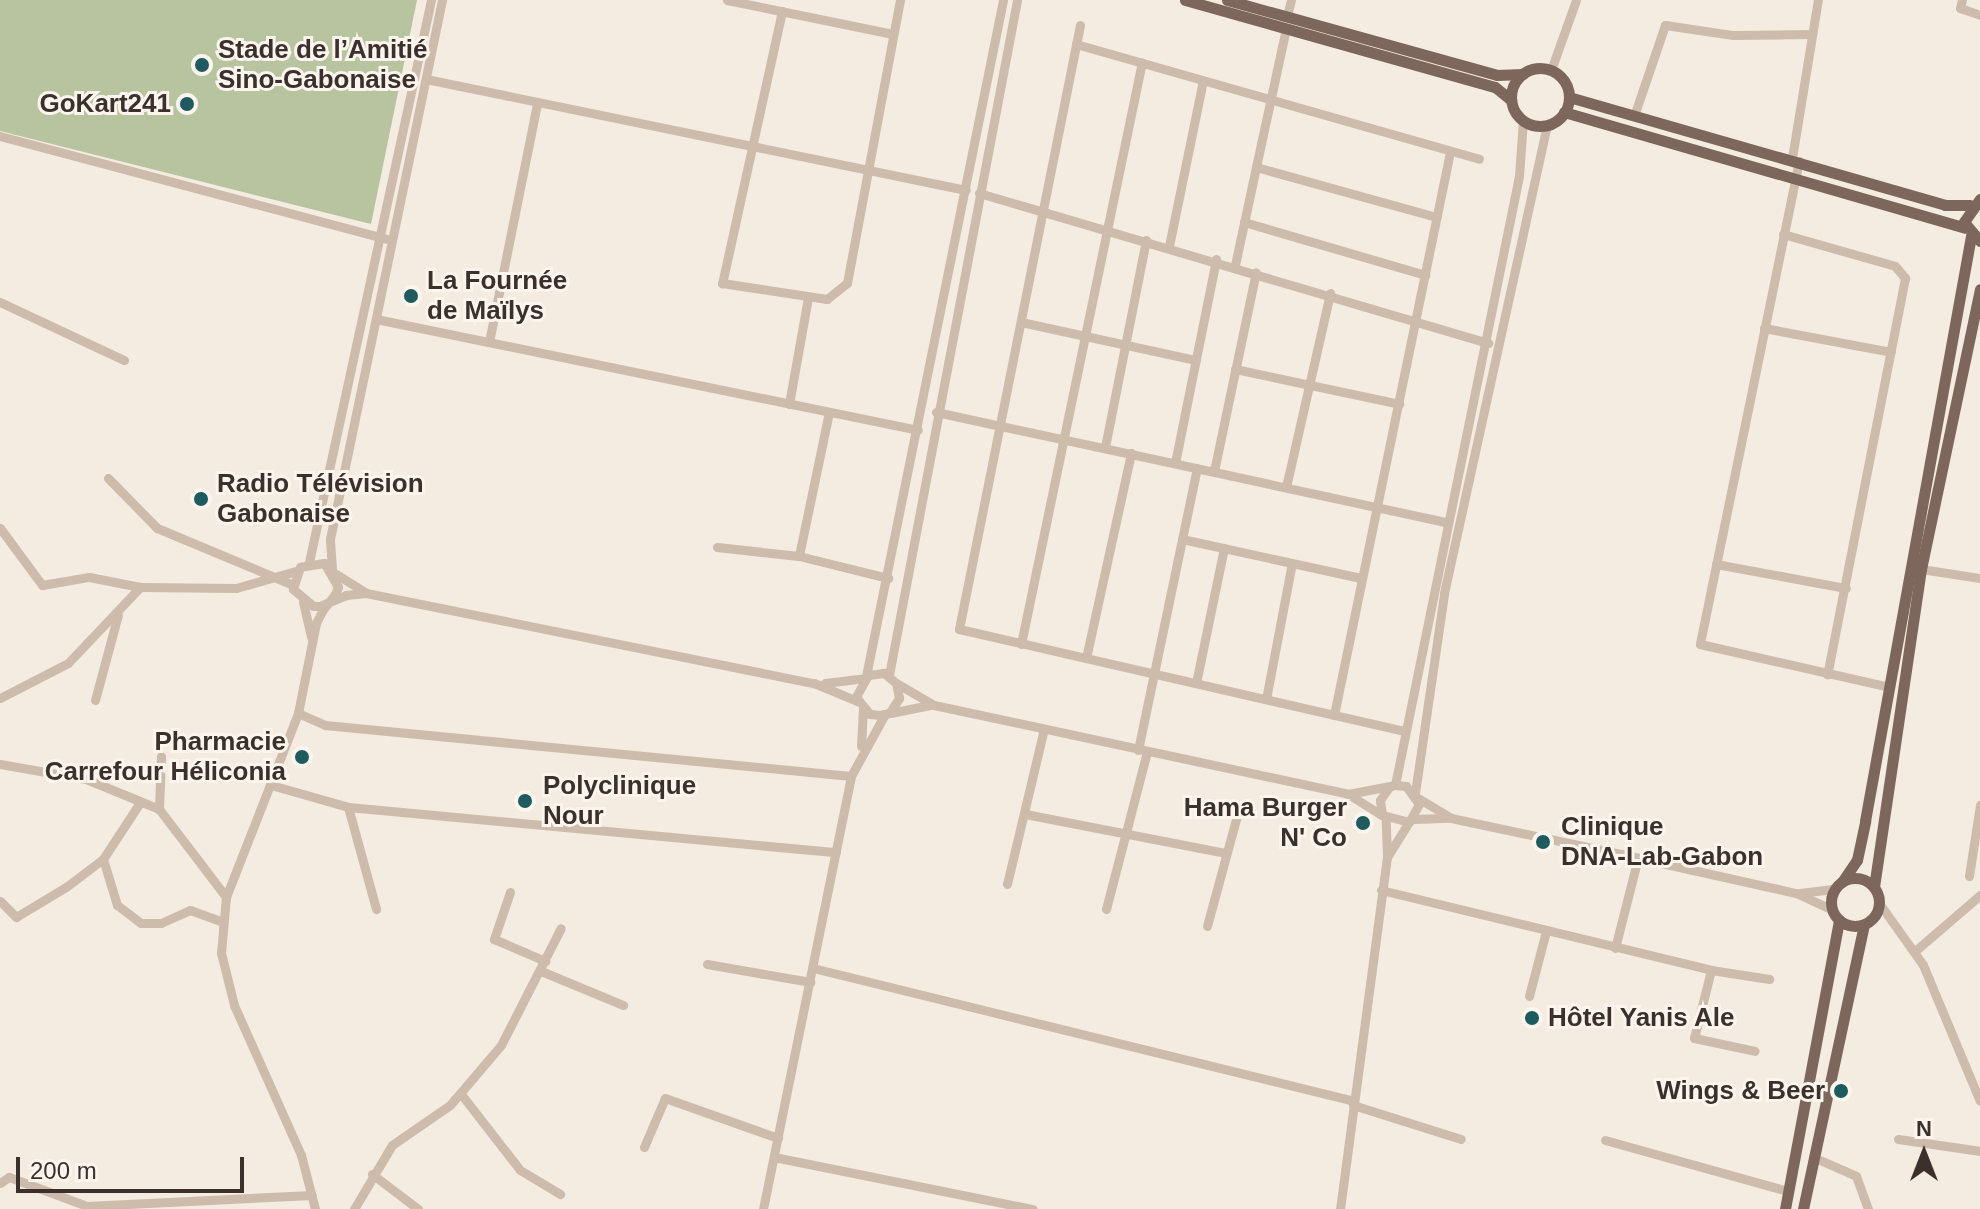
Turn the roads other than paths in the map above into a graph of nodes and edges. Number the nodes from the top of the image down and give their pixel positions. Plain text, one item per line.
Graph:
1 (431, 0) edge
2 (442, 0) edge
3 (727, 0) edge
4 (900, 0) edge
5 (1003, 0) edge
6 (1017, 0) edge
7 (1185, 0) edge
8 (1227, 0) edge
9 (1291, 0) edge
10 (1576, 0) edge
11 (1818, 0) edge
12 (1962, 0) edge
13 (782, 11) junction
14 (1980, 15) edge
15 (1286, 22) junction
16 (1080, 25) dead end
17 (892, 34) junction
18 (1812, 34) junction
19 (1076, 44) junction
20 (1142, 62) junction
21 (1551, 70) junction
22 (1523, 74) junction
23 (426, 79) junction
24 (1203, 81) junction
25 (1569, 97) junction
26 (1511, 100) junction
27 (1273, 102) junction
28 (537, 103) junction
29 (1564, 112) junction
30 (1635, 113) junction
31 (1523, 120) junction
32 (1547, 125) junction
33 (0, 136) edge
34 (749, 148) junction
35 (1450, 152) junction
36 (1479, 159) dead end
37 (1795, 160) junction
38 (1256, 167) junction
39 (869, 168) junction
40 (1795, 176) junction
41 (966, 190) junction
42 (979, 193) junction
43 (1977, 200) edge
44 (1043, 212) junction
45 (1436, 217) junction
46 (1244, 222) junction
47 (1106, 229) junction
48 (1783, 234) junction
49 (1972, 235) edge
50 (387, 239) junction
51 (1146, 240) junction
52 (1169, 246) junction
53 (1216, 259) junction
54 (1235, 265) junction
55 (1256, 272) junction
56 (1425, 275) junction
57 (1980, 289) edge
58 (1330, 293) junction
59 (808, 297) junction
60 (0, 302) edge
61 (376, 319) junction
62 (1416, 319) junction
63 (1021, 322) junction
64 (1764, 328) junction
65 (1084, 336) junction
66 (1484, 341) junction
67 (489, 342) junction
68 (1125, 345) junction
69 (1496, 345) junction
70 (1891, 352) junction
71 (124, 360) dead end
72 (1196, 360) junction
73 (1235, 369) junction
74 (1309, 385) junction
75 (789, 404) junction
76 (1399, 404) junction
77 (829, 412) junction
78 (936, 412) junction
79 (1000, 425) junction
80 (918, 430) junction
81 (1065, 439) junction
82 (1105, 447) junction
83 (1131, 453) junction
84 (1175, 463) junction
85 (1197, 468) junction
86 (1214, 471) junction
87 (108, 478) dead end
88 (1286, 487) junction
89 (1377, 507) junction
90 (1445, 522) junction
91 (0, 528) edge
92 (1182, 539) junction
93 (717, 547) dead end
94 (1224, 548) junction
95 (799, 556) junction
96 (309, 562) junction
97 (1292, 563) junction
98 (1716, 564) junction
99 (1921, 569) junction
100 (296, 571) junction
101 (272, 572) junction
102 (334, 572) junction
103 (888, 578) junction
104 (1361, 578) junction
105 (1980, 578) edge
106 (293, 585) junction
107 (140, 587) junction
108 (1846, 588) junction
109 (366, 593) junction
110 (303, 602) junction
111 (329, 602) junction
112 (118, 614) junction
113 (1021, 644) junction
114 (313, 648) junction
115 (1086, 658) junction
116 (1153, 673) junction
117 (1827, 674) junction
118 (864, 677) junction
119 (892, 679) junction
120 (814, 683) junction
121 (1196, 683) junction
122 (1890, 687) junction
123 (0, 698) edge
124 (1266, 699) junction
125 (95, 700) dead end
126 (860, 705) junction
127 (934, 705) junction
128 (298, 713) junction
129 (888, 713) junction
130 (1334, 715) junction
131 (1044, 729) junction
132 (1401, 730) junction
133 (861, 746) junction
134 (1142, 751) junction
135 (161, 756) dead end
136 (0, 764) edge
137 (851, 776) junction
138 (271, 785) junction
139 (1392, 786) junction
140 (1348, 794) junction
141 (1416, 795) junction
142 (139, 804) junction
143 (1980, 805) edge
144 (348, 807) junction
145 (1239, 808) dead end
146 (159, 809) junction
147 (1025, 814) junction
148 (1384, 817) junction
149 (1451, 818) junction
150 (1411, 820) junction
151 (1126, 834) junction
152 (836, 852) junction
153 (1226, 853) junction
154 (1387, 857) junction
155 (1638, 858) junction
156 (103, 859) junction
157 (1969, 876) dead end
158 (1007, 884) dead end
159 (1839, 886) junction
160 (1874, 887) junction
161 (1381, 890) junction
162 (510, 892) dead end
163 (1796, 893) junction
164 (1980, 895) edge
165 (226, 897) junction
166 (0, 901) edge
167 (1879, 903) junction
168 (376, 909) dead end
169 (1106, 909) dead end
170 (1836, 915) junction
171 (221, 921) junction
172 (1864, 924) junction
173 (1207, 926) dead end
174 (561, 928) dead end
175 (1546, 931) junction
176 (1615, 948) junction
177 (1915, 951) junction
178 (707, 964) dead end
179 (543, 966) junction
180 (813, 968) junction
181 (1711, 970) junction
182 (1769, 979) dead end
183 (810, 982) junction
184 (1529, 996) dead end
185 (623, 1005) dead end
186 (1755, 1051) dead end
187 (461, 1094) junction
188 (1980, 1101) edge
189 (1353, 1103) junction
190 (778, 1138) junction
191 (1461, 1139) dead end
192 (1898, 1139) dead end
193 (1605, 1140) dead end
194 (644, 1147) dead end
195 (1980, 1151) edge
196 (774, 1157) junction
197 (1813, 1157) junction
198 (372, 1174) junction
199 (0, 1183) edge
200 (1788, 1191) junction
201 (560, 1194) dead end
202 (312, 1195) junction
203 (315, 1209) edge
204 (354, 1209) edge
205 (418, 1209) edge
206 (763, 1209) edge
207 (1033, 1209) edge
208 (1340, 1209) edge
209 (1785, 1209) edge
210 (1803, 1209) edge
211 (1868, 1209) edge

1 - 50 street
2 - 23 street
3 - 13 street
4 - 17 street
5 - 41 street
6 - 42 street
7 - 15 main road
8 - 15 main road
9 - 15 street
10 - 21 street
11 - 18 street
12 - 14 street
13 - 17 street
13 - 34 street
15 - 22 main road
15 - 26 main road
15 - 27 street
16 - 19 street
17 - 39 street
18 - 30 street
18 - 37 street
19 - 20 street
19 - 44 street
20 - 24 street
20 - 47 street
21 - 22 main road
21 - 25 main road
22 - 26 main road
23 - 28 street
23 - 50 street
24 - 27 street
24 - 52 street
25 - 29 main road
25 - 30 main road
26 - 31 main road
27 - 35 street
27 - 38 street
28 - 34 street
28 - 67 street
29 - 32 main road
29 - 40 main road
30 - 37 main road
31 - 32 main road
31 - 66 street
32 - 69 street
33 - 50 street
34 - 39 street
34 - 59 street
35 - 36 street
35 - 45 street
37 - 40 street
37 - 43 main road
38 - 45 street
38 - 46 street
39 - 41 street
39 - 59 street
40 - 48 street
40 - 49 main road
41 - 80 street
42 - 44 street
42 - 78 street
43 - 49 main road
44 - 47 street
44 - 63 street
45 - 56 street
46 - 54 street
46 - 56 street
47 - 51 street
47 - 65 street
48 - 64 street
48 - 70 street
49 - 122 main road
50 - 61 street
50 - 96 street
51 - 52 street
51 - 68 street
52 - 53 street
53 - 54 street
53 - 72 street
54 - 55 street
55 - 58 street
55 - 73 street
56 - 62 street
57 - 99 main road
58 - 62 street
58 - 74 street
59 - 75 street
60 - 71 street
61 - 67 street
61 - 102 street
62 - 66 street
62 - 76 street
63 - 65 street
63 - 79 street
64 - 70 street
64 - 98 street
65 - 68 street
65 - 81 street
66 - 69 street
66 - 90 street
67 - 75 street
68 - 72 street
68 - 82 street
69 - 141 street
70 - 108 street
72 - 84 street
73 - 74 street
73 - 86 street
74 - 76 street
74 - 88 street
75 - 77 street
76 - 89 street
77 - 80 street
77 - 95 street
78 - 79 street
78 - 119 street
79 - 81 street
79 - 113 street
80 - 103 street
81 - 82 street
81 - 113 street
82 - 83 street
83 - 84 street
83 - 115 street
84 - 85 street
85 - 86 street
85 - 92 street
86 - 88 street
87 - 101 street
88 - 89 street
89 - 90 street
89 - 104 street
90 - 132 street
91 - 107 street
92 - 94 street
92 - 116 street
93 - 95 street
94 - 97 street
94 - 121 street
95 - 103 street
96 - 100 street
96 - 102 street
97 - 104 street
97 - 124 street
98 - 108 street
98 - 117 street
99 - 105 street
99 - 160 main road
100 - 101 street
100 - 106 street
101 - 106 street
101 - 107 street
102 - 109 street
102 - 111 street
103 - 118 street
104 - 130 street
106 - 110 street
107 - 112 street
108 - 117 street
109 - 111 street
109 - 120 street
110 - 111 street
110 - 114 street
111 - 114 street
112 - 123 street
112 - 125 street
113 - 115 street
114 - 128 street
115 - 116 street
116 - 121 street
116 - 134 street
117 - 122 street
118 - 119 street
118 - 120 street
118 - 126 street
119 - 127 street
119 - 129 street
120 - 126 street
121 - 124 street
122 - 159 main road
124 - 130 street
126 - 129 street
126 - 133 street
127 - 129 street
127 - 131 street
128 - 137 street
128 - 138 street
129 - 133 street
130 - 132 street
131 - 134 street
131 - 147 street
132 - 139 street
133 - 137 street
134 - 140 street
134 - 151 street
135 - 146 street
136 - 142 street
137 - 152 street
138 - 144 street
138 - 165 street
139 - 140 street
139 - 141 street
139 - 148 street
140 - 148 street
141 - 149 street
141 - 150 street
142 - 146 street
142 - 156 street
143 - 157 street
144 - 152 street
144 - 168 street
145 - 153 street
146 - 165 street
147 - 151 street
147 - 158 street
148 - 150 street
148 - 154 street
149 - 150 street
149 - 155 street
150 - 154 street
151 - 153 street
151 - 169 street
152 - 180 street
153 - 173 street
154 - 161 street
155 - 163 street
155 - 176 street
156 - 166 street
156 - 171 street
159 - 160 main road
159 - 163 street
159 - 170 main road
160 - 167 main road
161 - 175 street
161 - 189 street
162 - 179 street
163 - 170 street
164 - 177 street
165 - 171 street
167 - 172 main road
167 - 177 street
170 - 172 main road
170 - 200 main road
171 - 202 street
172 - 197 main road
174 - 179 street
175 - 176 street
175 - 184 street
176 - 181 street
177 - 188 street
178 - 183 street
179 - 185 street
179 - 187 street
180 - 183 street
180 - 189 street
181 - 182 street
181 - 186 street
183 - 190 street
187 - 198 street
187 - 201 street
189 - 191 street
189 - 208 street
190 - 194 street
190 - 196 street
192 - 195 street
193 - 200 street
196 - 206 street
196 - 207 street
197 - 210 main road
197 - 211 street
198 - 204 street
198 - 205 street
199 - 202 street
200 - 209 main road
202 - 203 street

